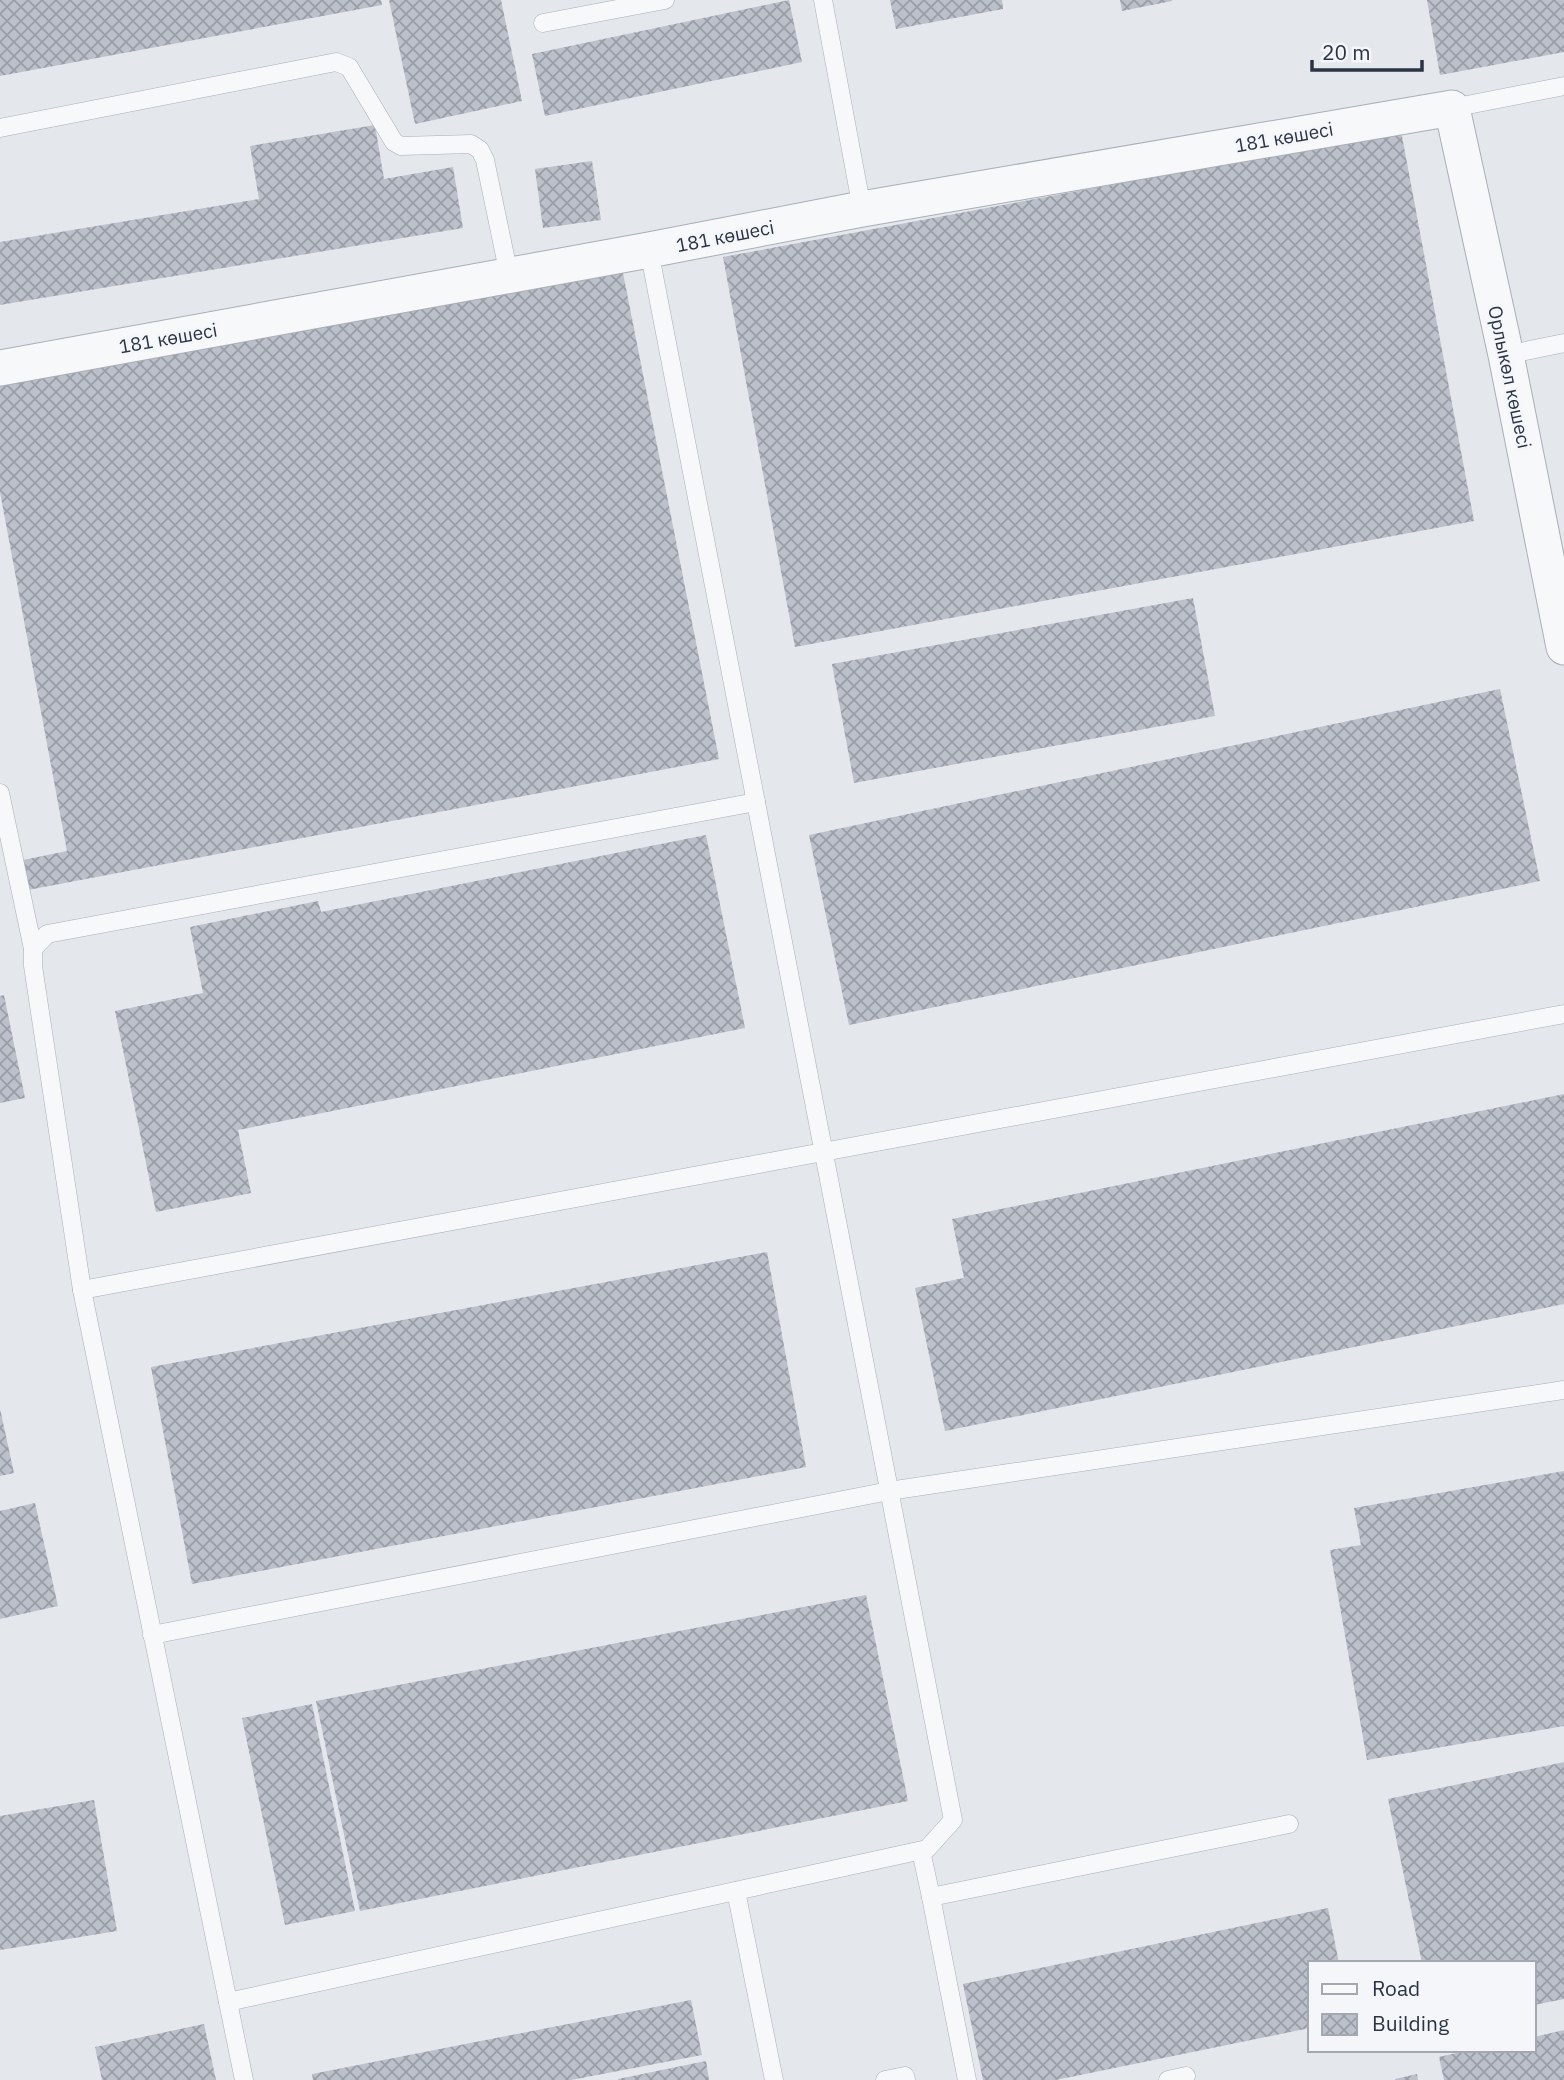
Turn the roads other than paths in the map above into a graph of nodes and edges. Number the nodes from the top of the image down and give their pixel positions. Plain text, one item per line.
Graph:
1 (665, 0) edge
2 (823, 0) edge
3 (543, 23) dead end
4 (1564, 86) edge
5 (1452, 108) junction
6 (0, 128) edge
7 (862, 209) junction
8 (649, 250) junction
9 (509, 275) junction
10 (1564, 343) edge
11 (1506, 355) junction
12 (0, 368) edge
13 (1564, 647) edge
14 (0, 793) edge
15 (756, 802) junction
16 (33, 948) junction
17 (1564, 1014) edge
18 (823, 1152) junction
19 (82, 1290) junction
20 (1564, 1390) edge
21 (889, 1491) junction
22 (152, 1634) junction
23 (1289, 1824) dead end
24 (921, 1851) junction
25 (736, 1891) junction
26 (931, 1897) junction
27 (228, 2002) junction
28 (1186, 2076) dead end
29 (243, 2080) edge
30 (774, 2080) edge
31 (885, 2080) edge
32 (906, 2080) edge
33 (967, 2080) edge
34 (1168, 2080) edge

1 - 3 lane
2 - 7 lane
4 - 5 lane
5 - 7 street, 181 көшесі
5 - 11 street, Орлыкөл көшесі
6 - 9 lane
7 - 8 street, 181 көшесі
8 - 9 street, 181 көшесі
8 - 15 lane
9 - 12 street, 181 көшесі
10 - 11 lane
11 - 13 street, Орлыкөл көшесі
14 - 16 lane
15 - 16 lane
15 - 18 lane
16 - 19 lane
17 - 18 lane
18 - 19 lane
18 - 21 lane
19 - 22 lane
20 - 21 lane
21 - 22 lane
21 - 24 lane
22 - 27 lane
23 - 26 lane
24 - 25 lane
24 - 26 lane
25 - 27 lane
25 - 30 lane
26 - 33 lane
27 - 29 lane
28 - 34 lane
31 - 32 lane

